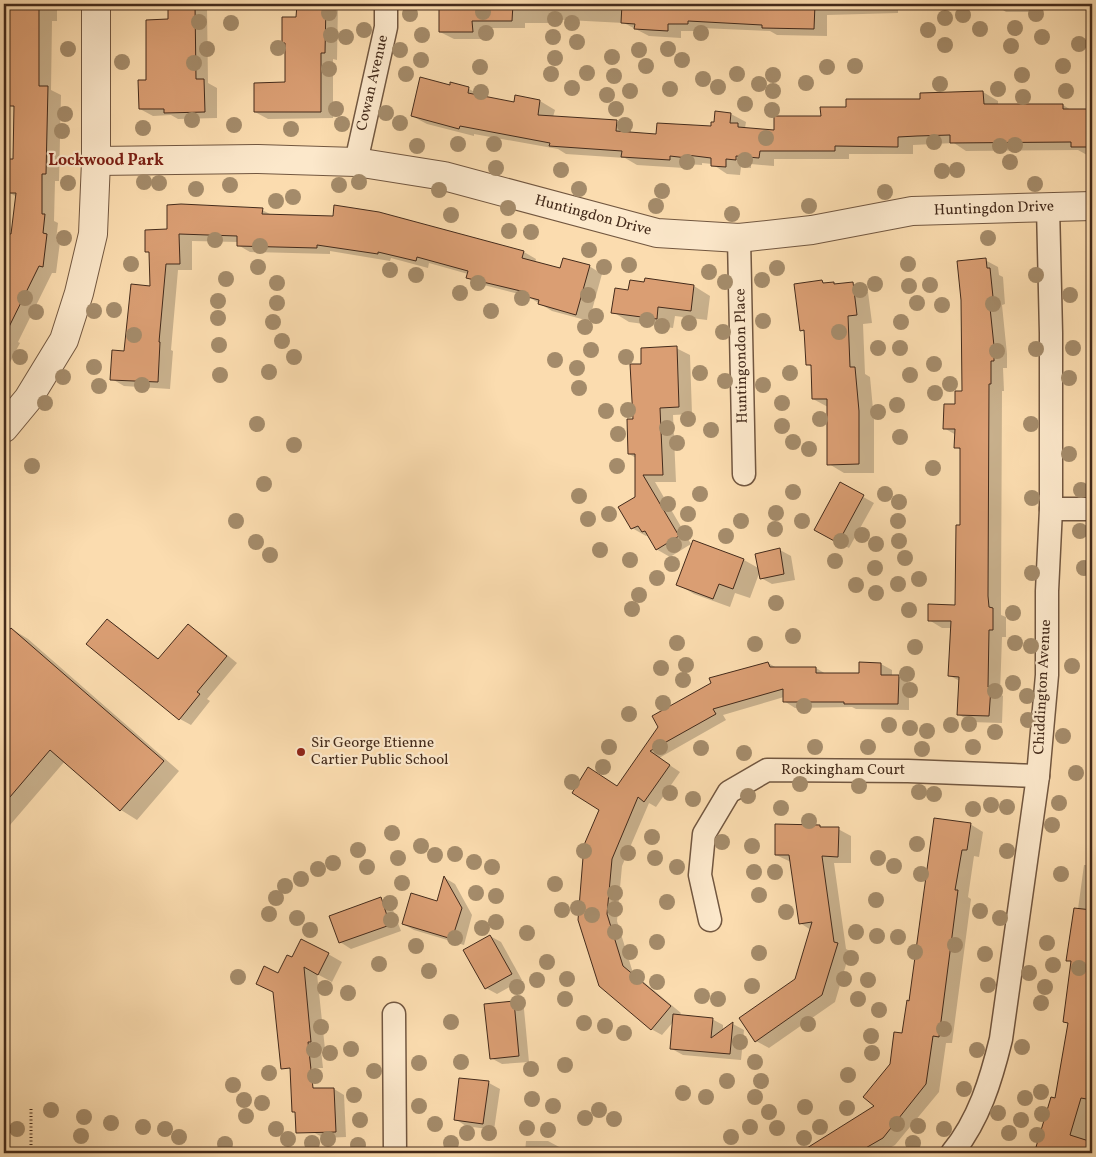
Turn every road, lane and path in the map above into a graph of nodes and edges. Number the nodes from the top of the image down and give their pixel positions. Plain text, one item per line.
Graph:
1 (96, 4) edge
2 (386, 4) edge
3 (96, 161) junction
4 (356, 162) junction
5 (1092, 206) edge
6 (1048, 207) junction
7 (739, 238) junction
8 (4, 428) edge
9 (744, 474) dead end
10 (1051, 508) junction
11 (1092, 509) edge
12 (1038, 776) junction
13 (710, 920) dead end
14 (394, 1014) dead end
15 (31, 1108) dead end
16 (955, 1152) edge
17 (31, 1153) edge
18 (395, 1153) edge

1 - 3 street
2 - 4 street, Cowan Avenue
3 - 4 street, Huntingdon Drive
3 - 8 street
4 - 7 street, Huntingdon Drive
5 - 6 street, Huntingdon Drive
6 - 7 street, Huntingdon Drive
6 - 10 street, Chiddington Avenue
7 - 9 street, Huntingondon Place
10 - 11 street
10 - 12 street, Chiddington Avenue
12 - 13 street, Rockingham Court
12 - 16 street, Chiddington Avenue
14 - 18 street
15 - 17 path

